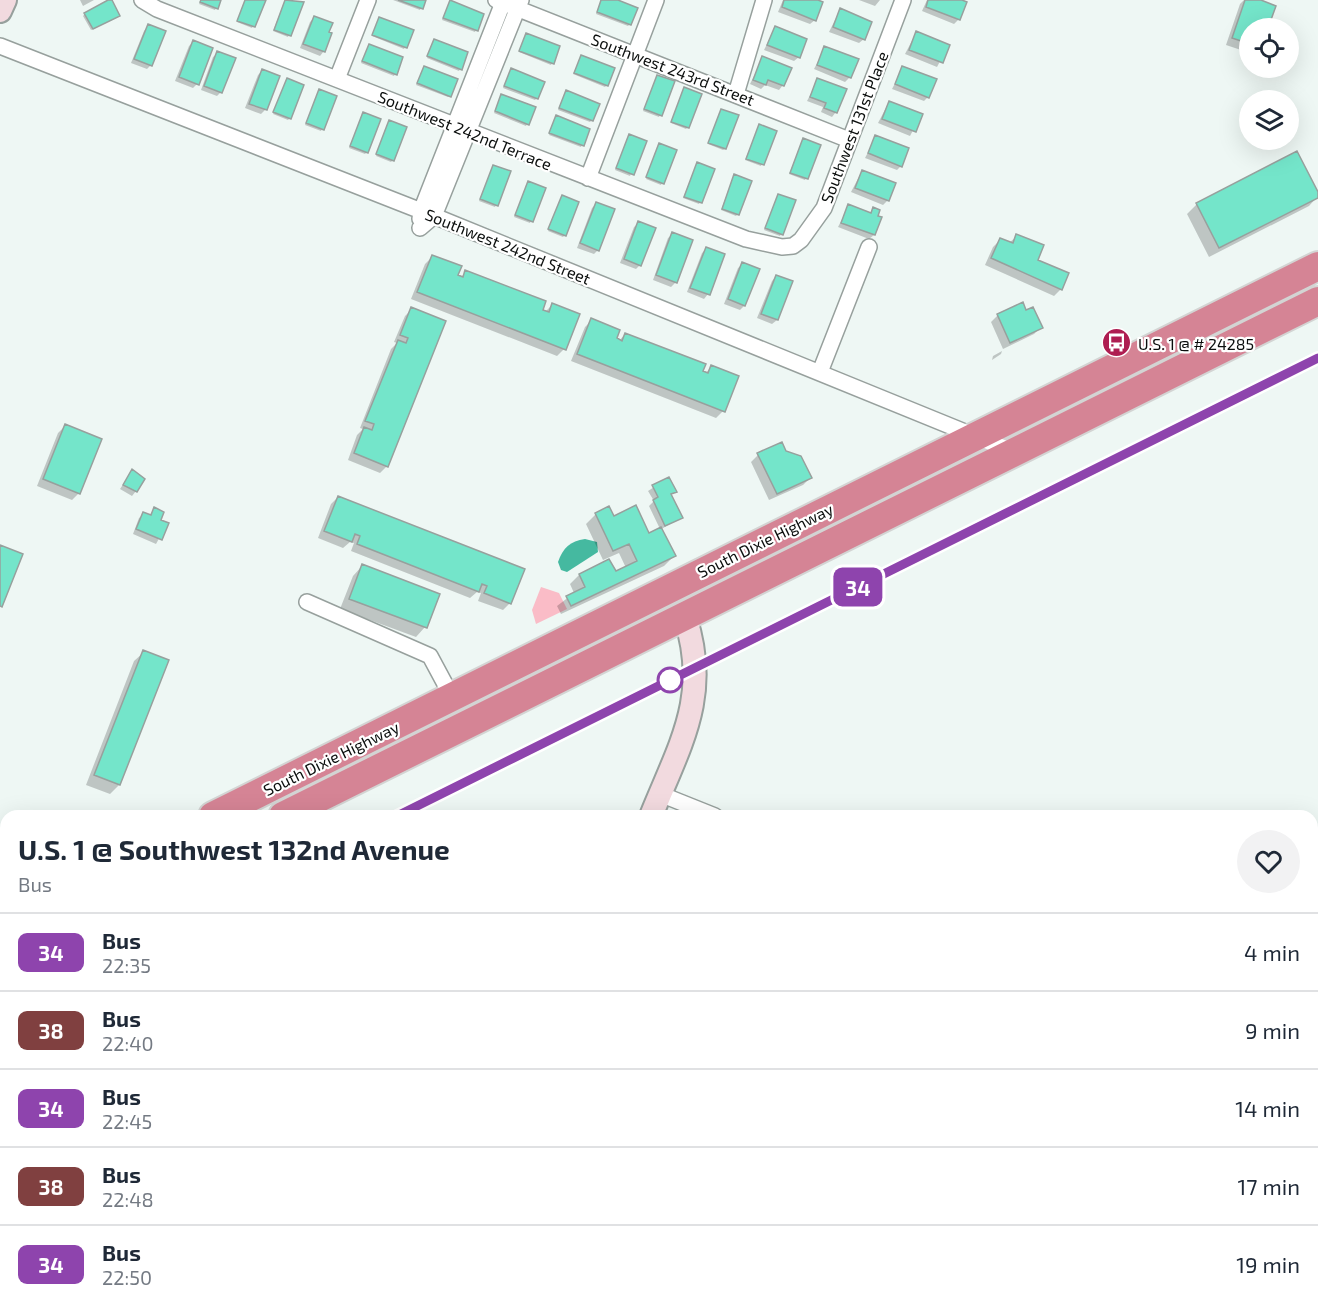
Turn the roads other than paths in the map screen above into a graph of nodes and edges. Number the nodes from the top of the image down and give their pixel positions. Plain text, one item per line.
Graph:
1 (4, 0) edge
2 (142, 0) edge
3 (368, 0) edge
4 (656, 0) edge
5 (764, 0) edge
6 (903, 0) edge
7 (508, 2) edge
8 (0, 11) edge
9 (0, 46) edge
10 (637, 55) junction
11 (337, 79) junction
12 (736, 94) junction
13 (461, 127) junction
14 (849, 140) junction
15 (588, 178) junction
16 (428, 214) junction
17 (793, 246) joint
18 (869, 247) dead end
19 (1315, 268) edge
20 (1318, 301) edge
21 (820, 372) junction
22 (1108, 405) junction
23 (976, 436) junction
24 (1014, 452) junction
25 (846, 500) junction
26 (307, 602) dead end
27 (685, 617) junction
28 (452, 698) junction
29 (660, 794) junction
30 (225, 810) edge
31 (295, 810) edge
32 (653, 810) edge
33 (700, 810) edge

1 - 8 street
2 - 11 street, Southwest 242nd Terrace
3 - 11 street
4 - 10 street
5 - 12 street
6 - 14 street, Southwest 131st Place
7 - 10 street, Southwest 243rd Street
7 - 13 street
9 - 16 street, Southwest 242nd Street
10 - 12 street, Southwest 243rd Street
10 - 15 street
11 - 13 street, Southwest 242nd Terrace
12 - 14 street, Southwest 243rd Street
13 - 15 street, Southwest 242nd Terrace
13 - 16 street
14 - 17 street, Southwest 131st Place
15 - 17 street, Southwest 242nd Terrace
16 - 21 street, Southwest 242nd Street
18 - 21 street
19 - 22 highway
19 - 23 highway, South Dixie Highway
20 - 22 highway, South Dixie Highway
21 - 23 street, Southwest 242nd Street
22 - 24 highway, South Dixie Highway
23 - 24 street, Southwest 242nd Street
23 - 25 highway, South Dixie Highway
24 - 27 highway, South Dixie Highway
25 - 27 highway
25 - 28 highway, South Dixie Highway
26 - 28 street
27 - 28 highway
27 - 29 street
27 - 31 highway, South Dixie Highway
28 - 30 highway, South Dixie Highway
29 - 32 street
29 - 33 street

